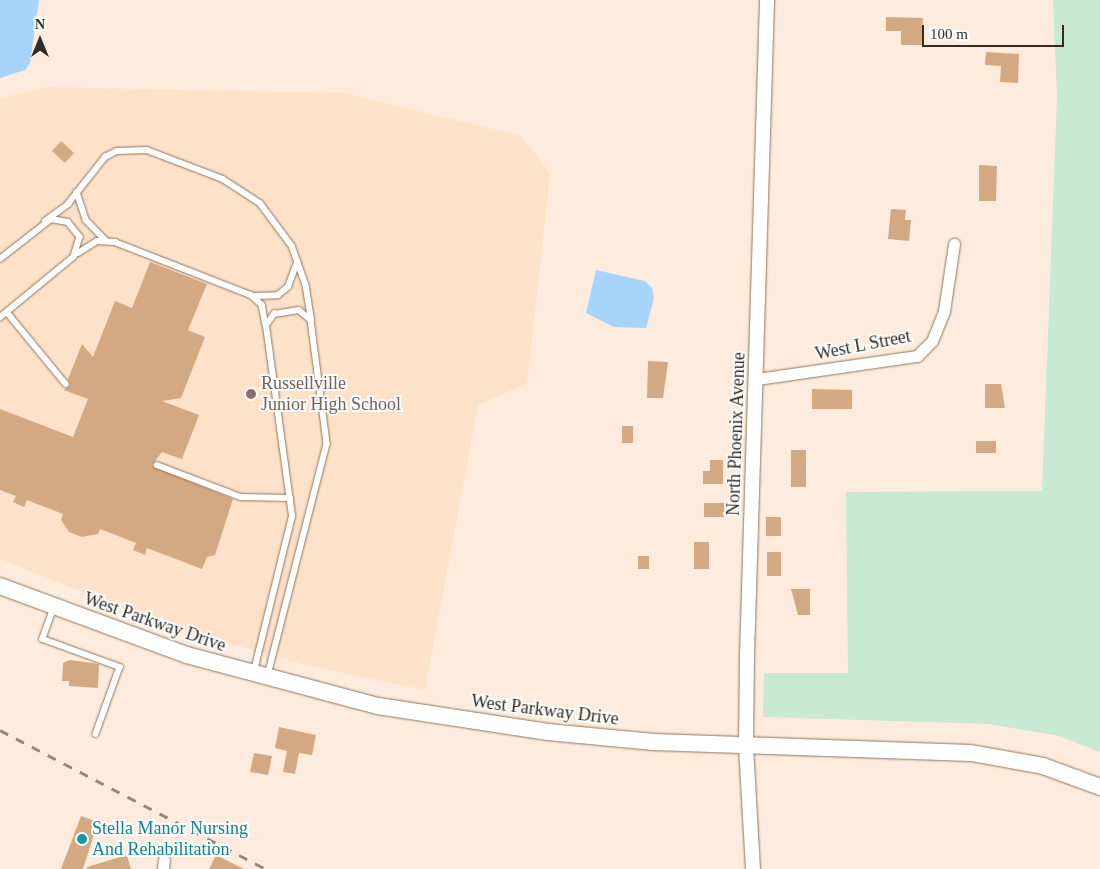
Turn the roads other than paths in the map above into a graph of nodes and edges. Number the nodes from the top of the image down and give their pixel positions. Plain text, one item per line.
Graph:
1 (768, 0) edge
2 (77, 192) junction
3 (45, 221) junction
4 (106, 240) junction
5 (954, 244) dead end
6 (78, 253) junction
7 (296, 256) junction
8 (0, 259) edge
9 (251, 295) junction
10 (7, 312) junction
11 (0, 318) edge
12 (311, 320) junction
13 (266, 325) junction
14 (757, 379) junction
15 (66, 384) dead end
16 (157, 465) dead end
17 (290, 498) junction
18 (0, 586) edge
19 (54, 608) junction
20 (260, 677) junction
21 (96, 734) dead end
22 (746, 747) junction
23 (1100, 787) edge
24 (749, 866) edge

1 - 14 street, North Phoenix Avenue
2 - 3 lane
2 - 4 lane
2 - 7 lane
3 - 6 lane
3 - 8 lane
4 - 6 lane
4 - 9 lane
5 - 14 street, West L Street
6 - 10 lane
7 - 9 lane
7 - 12 lane
9 - 13 lane
10 - 11 lane
10 - 15 lane
12 - 13 lane
12 - 20 lane
13 - 17 lane
14 - 22 street, North Phoenix Avenue
16 - 17 lane
17 - 20 lane
18 - 19 main road, West Parkway Drive
19 - 20 main road, West Parkway Drive
19 - 21 lane
20 - 22 main road, West Parkway Drive
22 - 23 main road, West Parkway Drive
22 - 24 street, North Phoenix Avenue

